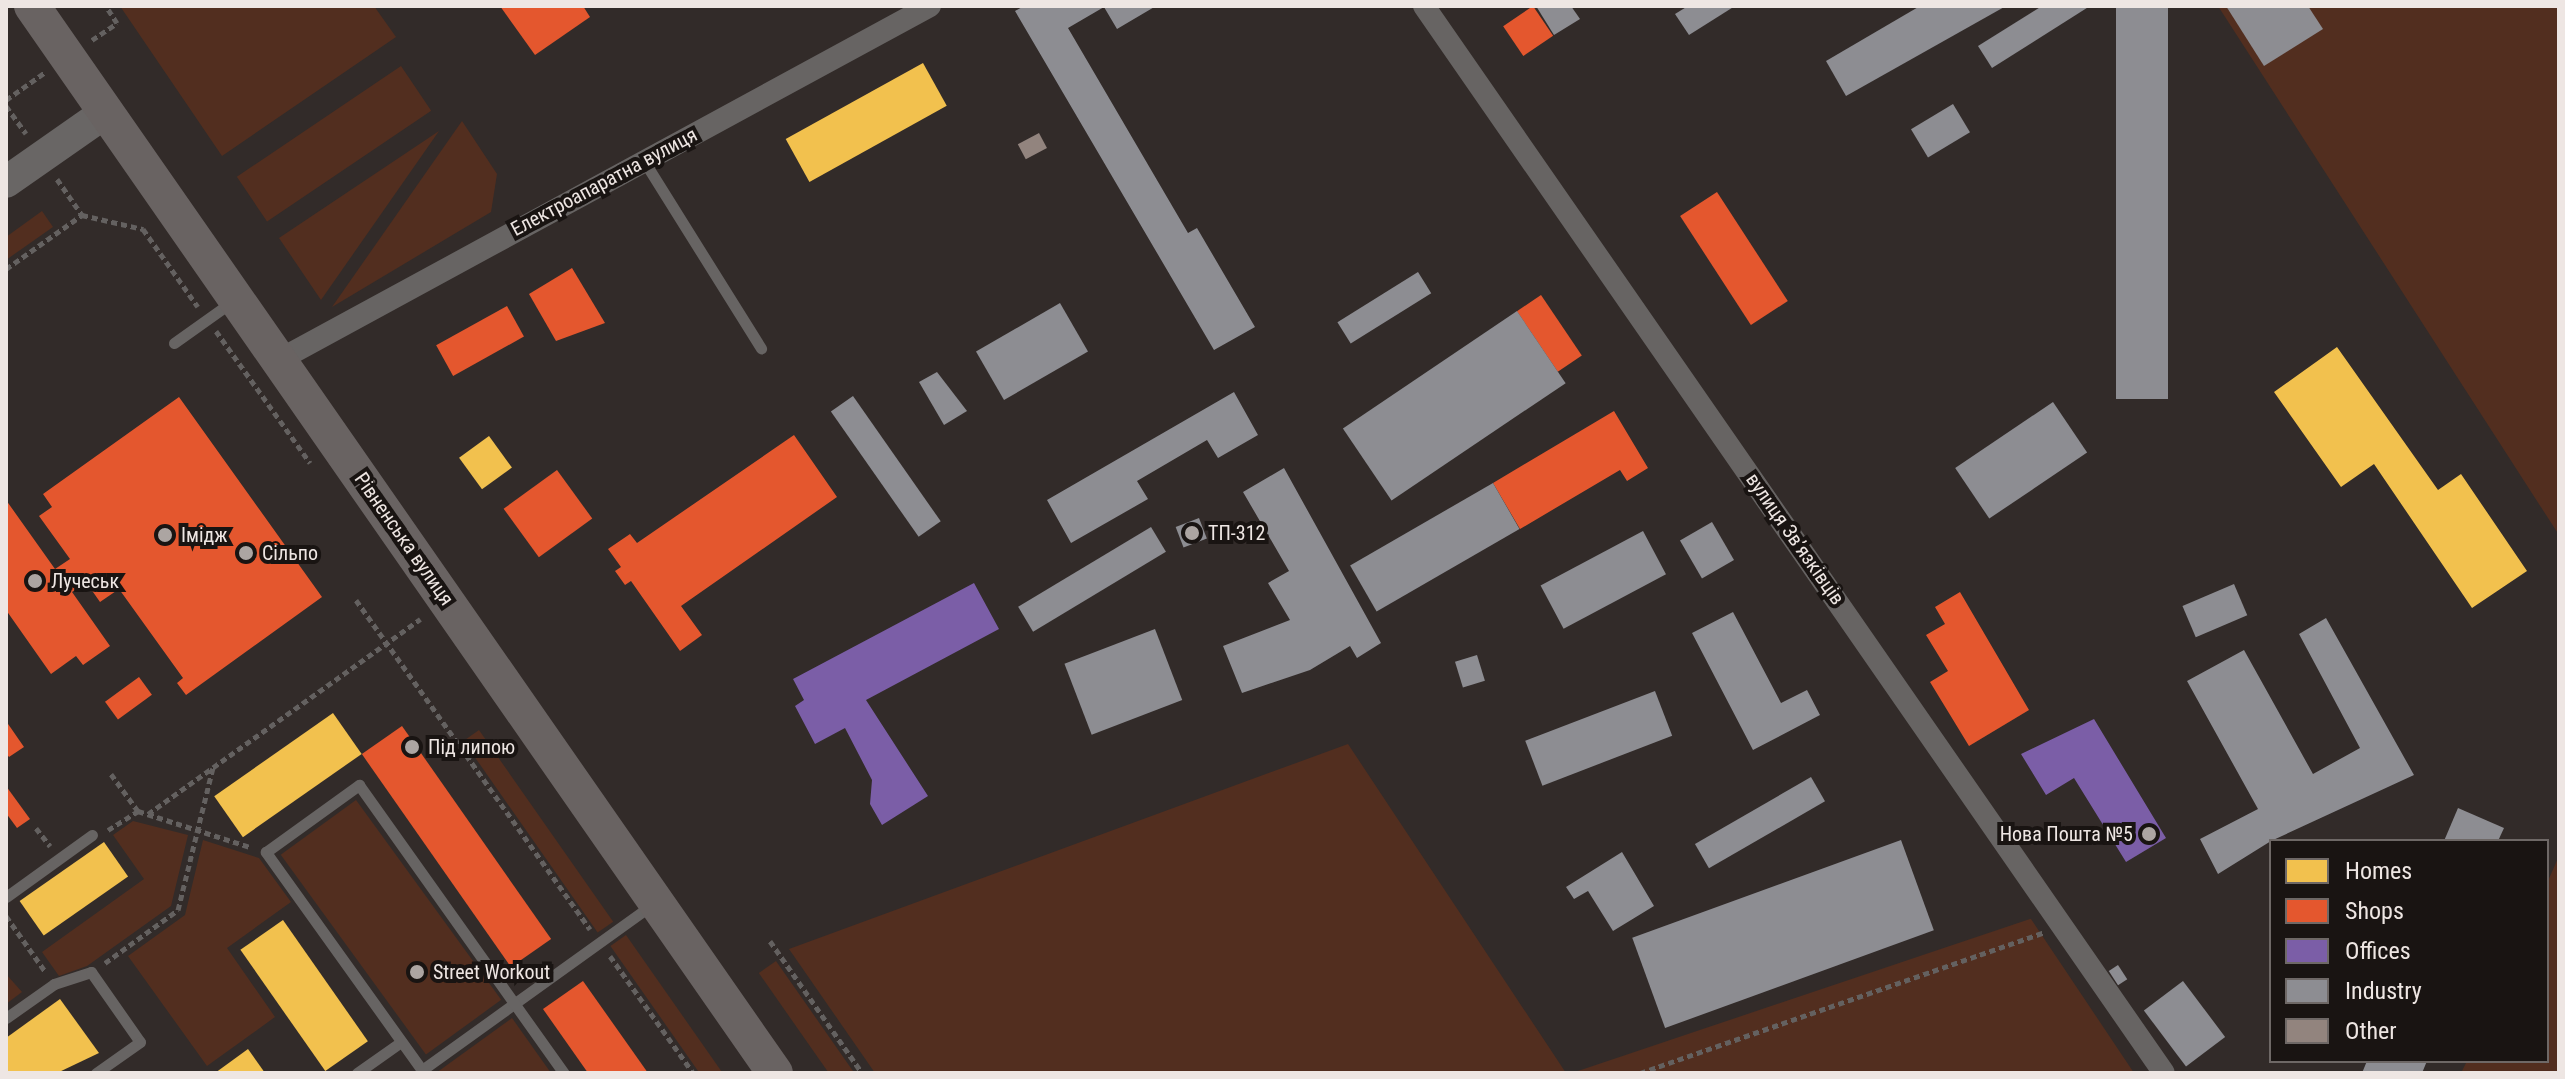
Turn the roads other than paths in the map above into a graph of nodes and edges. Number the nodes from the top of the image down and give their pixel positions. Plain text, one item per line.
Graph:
1 (32, 6) edge
2 (930, 6) edge
3 (1424, 6) edge
4 (106, 112) junction
5 (644, 161) junction
6 (6, 182) edge
7 (236, 298) junction
8 (174, 343) dead end
9 (761, 348) dead end
10 (279, 360) junction
11 (92, 835) road end
12 (6, 897) edge
13 (656, 903) junction
14 (514, 1004) junction
15 (6, 1018) edge
16 (401, 1042) junction
17 (423, 1072) edge
18 (96, 1073) edge
19 (357, 1073) edge
20 (564, 1073) edge
21 (775, 1073) edge
22 (2164, 1073) edge

1 - 4 main road, Рівненська вулиця
2 - 5 street, Електроапаратна вулиця
3 - 22 street, вулиця Звʼязківців
4 - 6 main road
4 - 7 main road, Рівненська вулиця
5 - 9 lane
5 - 10 street, Електроапаратна вулиця
7 - 8 lane
7 - 10 main road, Рівненська вулиця
10 - 13 main road, Рівненська вулиця
11 - 12 lane
13 - 14 lane
13 - 21 main road, Рівненська вулиця
14 - 16 lane
14 - 17 lane
14 - 20 lane
15 - 18 lane
16 - 17 lane
16 - 19 lane

